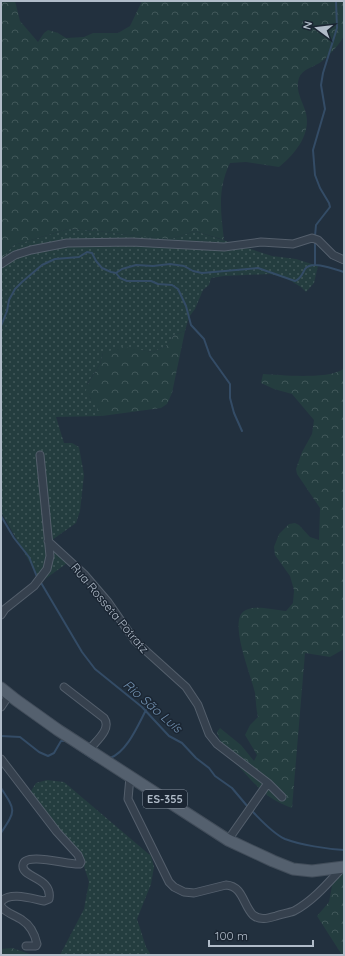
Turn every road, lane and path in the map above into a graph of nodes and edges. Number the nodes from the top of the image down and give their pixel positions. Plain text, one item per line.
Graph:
1 (344, 260) edge
2 (1, 264) edge
3 (40, 455) dead end
4 (48, 541) junction
5 (1, 614) edge
6 (64, 687) dead end
7 (5, 691) edge
8 (1, 707) edge
9 (89, 750) junction
10 (1, 759) edge
11 (130, 777) junction
12 (268, 783) junction
13 (282, 797) dead end
14 (228, 840) junction
15 (343, 868) edge
16 (1, 902) edge
17 (1, 906) edge
18 (26, 946) dead end

1 - 2 street
3 - 4 street
4 - 5 street
4 - 12 street, Rua Rosseta Potratz
6 - 9 street
7 - 8 street
7 - 9 main road, ES-355
9 - 11 main road, ES-355
10 - 16 street
11 - 14 main road, ES-355
11 - 15 street
12 - 13 street, Rua Rosseta Potratz
12 - 14 street
14 - 15 main road, ES-355
17 - 18 street

